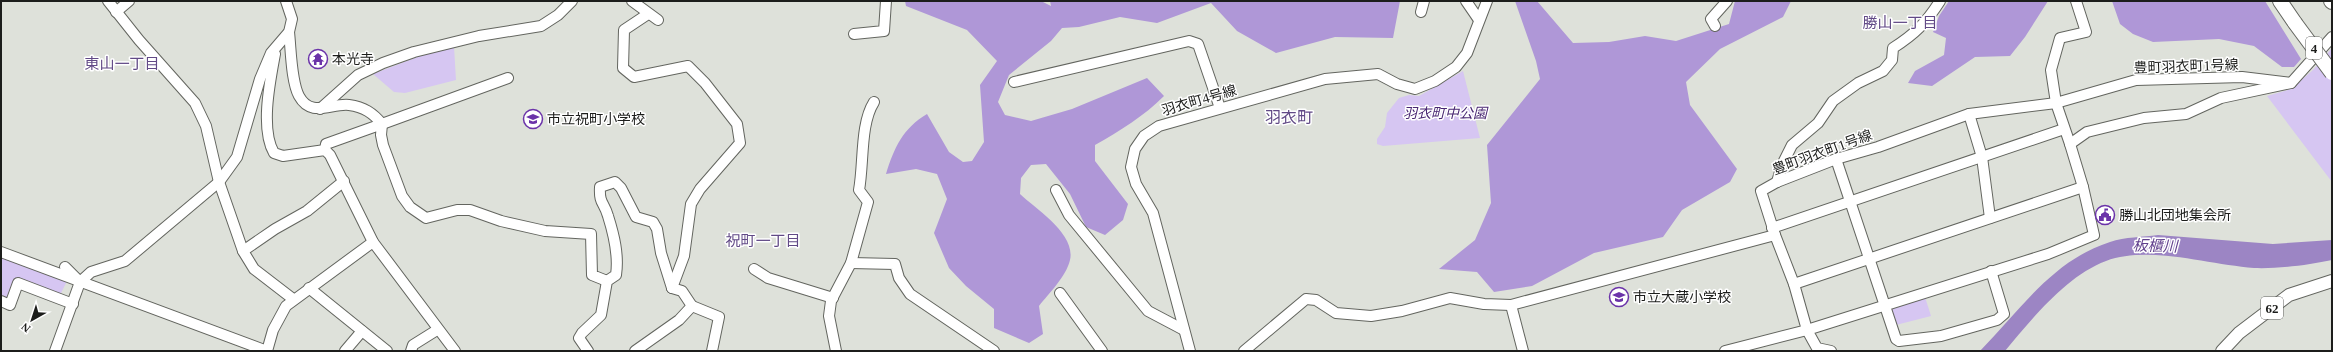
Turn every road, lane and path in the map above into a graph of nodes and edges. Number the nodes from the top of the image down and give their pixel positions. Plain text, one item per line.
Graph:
1 (108, 1) edge
2 (129, 1) edge
3 (286, 1) edge
4 (572, 1) edge
5 (632, 1) edge
6 (886, 1) edge
7 (1424, 1) edge
8 (1466, 1) edge
9 (1487, 1) edge
10 (1727, 1) edge
11 (1940, 1) edge
12 (2076, 1) edge
13 (2280, 1) edge
14 (116, 12) junction
15 (1421, 12) dead end
16 (648, 14) junction
17 (658, 20) dead end
18 (1479, 20) junction
19 (1715, 26) dead end
20 (289, 32) junction
21 (854, 34) dead end
22 (2332, 37) edge
23 (277, 46) junction
24 (2332, 73) edge
25 (508, 78) dead end
26 (1014, 82) dead end
27 (2291, 83) junction
28 (874, 102) dead end
29 (2056, 103) junction
30 (1220, 108) junction
31 (320, 109) junction
32 (1969, 114) junction
33 (382, 124) junction
34 (2064, 129) junction
35 (2070, 144) junction
36 (325, 150) junction
37 (1982, 157) junction
38 (1836, 159) junction
39 (344, 181) junction
40 (219, 182) junction
41 (1777, 182) junction
42 (2083, 187) junction
43 (1056, 190) dead end
44 (1851, 202) junction
45 (1990, 218) junction
46 (1773, 232) junction
47 (373, 242) junction
48 (243, 251) junction
49 (1, 252) edge
50 (1870, 260) junction
51 (851, 263) junction
52 (65, 267) dead end
53 (754, 268) dead end
54 (1992, 271) junction
55 (607, 281) junction
56 (2332, 281) edge
57 (80, 282) junction
58 (1794, 284) junction
59 (309, 288) junction
60 (672, 288) junction
61 (1060, 293) dead end
62 (833, 298) junction
63 (293, 299) junction
64 (1, 301) edge
65 (73, 304) junction
66 (1511, 305) junction
67 (1886, 305) junction
68 (692, 306) junction
69 (437, 330) junction
70 (1184, 330) junction
71 (1807, 330) junction
72 (362, 331) junction
73 (635, 350) edge
74 (55, 351) edge
75 (267, 351) edge
76 (345, 351) edge
77 (387, 351) edge
78 (411, 351) edge
79 (455, 351) edge
80 (588, 351) edge
81 (650, 351) edge
82 (712, 351) edge
83 (836, 351) edge
84 (994, 351) edge
85 (1102, 351) edge
86 (1190, 351) edge
87 (1244, 351) edge
88 (1523, 351) edge
89 (1725, 351) edge
90 (1831, 351) edge
91 (2222, 351) edge

1 - 14 street
2 - 14 street
3 - 20 street
4 - 31 street
5 - 16 street
6 - 21 street
7 - 15 street
8 - 18 street
9 - 18 street
10 - 19 street
11 - 41 street
12 - 29 street
13 - 24 highway, 4, bridge
14 - 40 street
16 - 17 street
16 - 60 street
18 - 30 street, 羽衣町4号線
20 - 23 street
20 - 31 street
22 - 27 street
23 - 36 street
23 - 40 street
25 - 33 street
26 - 30 street
27 - 29 street, 豊町羽衣町1号線
27 - 35 street
28 - 51 street
29 - 32 street, 豊町羽衣町1号線
29 - 34 street
30 - 70 street, 羽衣町4号線
31 - 33 street
32 - 37 street
32 - 38 street, 豊町羽衣町1号線
33 - 36 street
33 - 55 street
34 - 35 street
34 - 37 street
35 - 42 street
36 - 39 street
37 - 44 street
37 - 45 street
38 - 41 street, 豊町羽衣町1号線
38 - 44 street
39 - 47 street
39 - 48 street
40 - 48 street
40 - 57 street
41 - 46 street, 豊町羽衣町1号線
42 - 45 street
42 - 54 street
43 - 70 street
44 - 46 street
44 - 50 street
45 - 50 street
46 - 58 street
46 - 66 street
47 - 59 street
47 - 69 street
48 - 63 street
49 - 57 street
50 - 58 street
50 - 67 street
51 - 62 street
51 - 84 street
52 - 57 street
53 - 62 street
54 - 67 street
54 - 67 street
55 - 60 street
55 - 80 street
56 - 91 main road, 62
57 - 65 street
57 - 75 street
58 - 71 street
59 - 63 street
59 - 72 street
60 - 68 street
61 - 85 street
62 - 83 street
63 - 75 street
64 - 65 street
65 - 74 street
66 - 87 street
66 - 88 street
67 - 71 street
68 - 73 street
68 - 82 street
69 - 78 street
69 - 79 street
70 - 86 street, 羽衣町4号線
71 - 89 street
71 - 90 street
72 - 76 street
72 - 77 street
73 - 81 street

